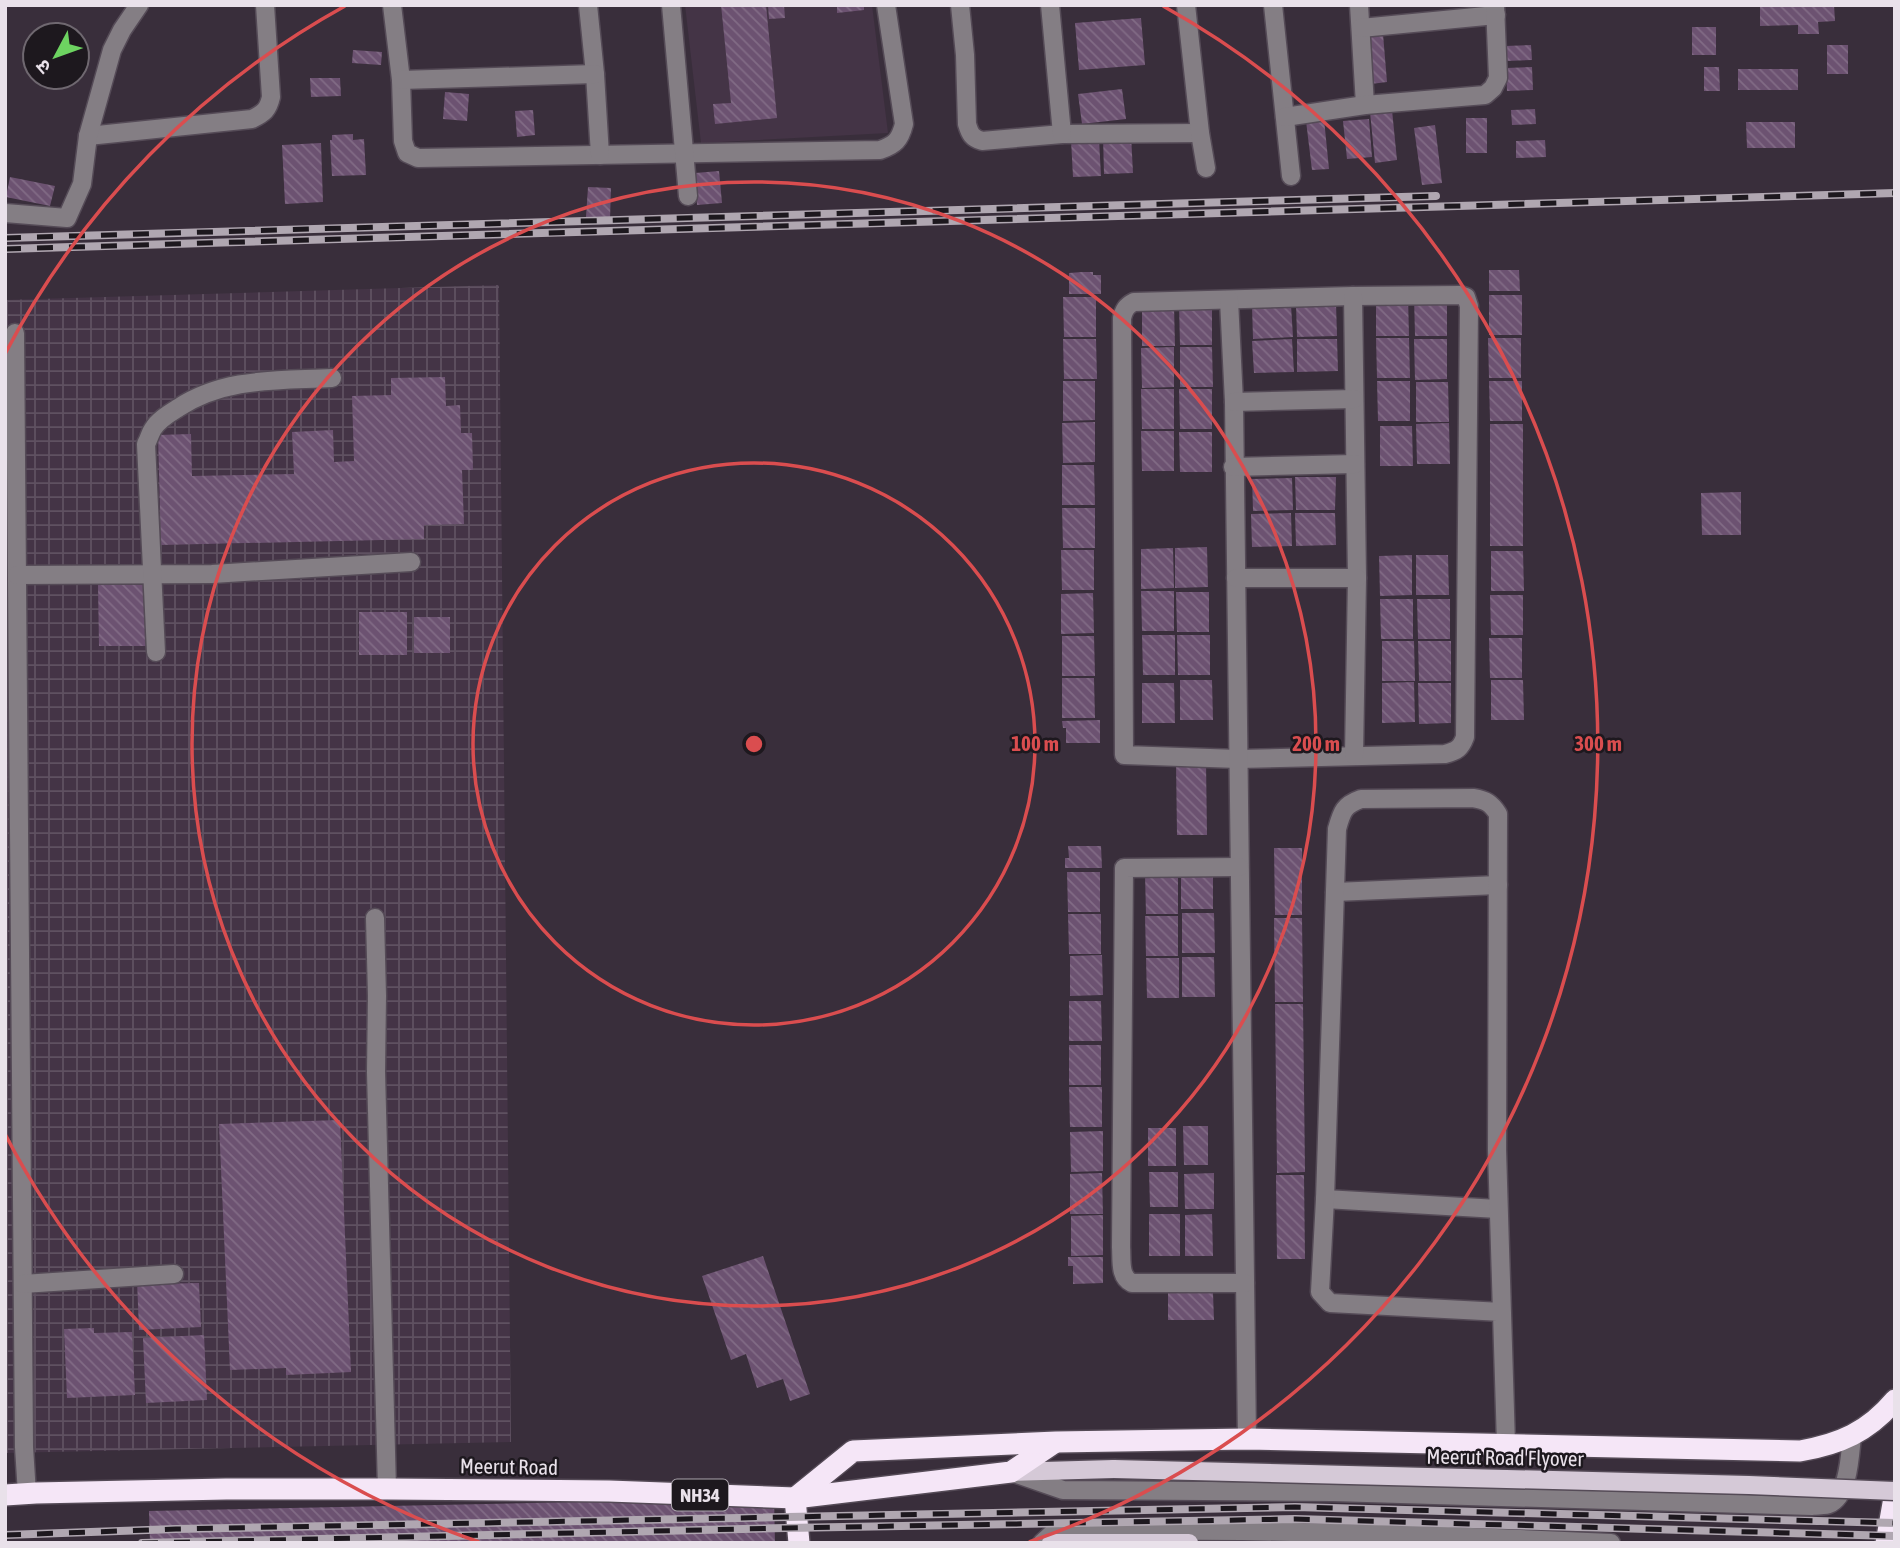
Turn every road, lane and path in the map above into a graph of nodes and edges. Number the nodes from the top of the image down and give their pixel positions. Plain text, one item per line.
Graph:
1 (139, 5) edge
2 (265, 5) edge
3 (393, 5) edge
4 (588, 5) edge
5 (671, 5) edge
6 (886, 5) edge
7 (960, 5) edge
8 (1050, 5) edge
9 (1186, 5) edge
10 (1273, 5) edge
11 (1359, 5) edge
12 (1495, 10) edge
13 (1361, 28) junction
14 (595, 74) junction
15 (401, 80) junction
16 (1366, 105) junction
17 (1285, 117) junction
18 (1200, 133) junction
19 (1062, 134) junction
20 (88, 136) junction
21 (684, 153) junction
22 (600, 155) junction
23 (1206, 167) dead end
24 (1291, 176) dead end
25 (688, 196) dead end
26 (5, 213) edge
27 (1353, 296) junction
28 (1229, 300) junction
29 (15, 333) dead end
30 (332, 378) dead end
31 (1354, 399) junction
32 (1234, 402) junction
33 (1355, 464) junction
34 (1233, 467) junction
35 (411, 562) dead end
36 (153, 574) junction
37 (17, 575) junction
38 (1236, 578) junction
39 (1357, 578) junction
40 (156, 652) dead end
41 (1354, 755) junction
42 (1238, 759) junction
43 (1239, 867) junction
44 (1498, 886) junction
45 (1335, 891) junction
46 (375, 918) dead end
47 (1325, 1199) junction
48 (1498, 1209) junction
49 (174, 1274) dead end
50 (1245, 1283) junction
51 (23, 1284) junction
52 (1502, 1312) junction
53 (1895, 1400) edge
54 (1852, 1436) junction
55 (1247, 1439) junction
56 (1056, 1442) junction
57 (1506, 1444) junction
58 (24, 1447) junction
59 (5, 1448) edge
60 (1011, 1472) junction
61 (387, 1489) junction
62 (1895, 1492) edge
63 (27, 1494) junction
64 (5, 1495) edge
65 (795, 1498) junction
66 (1115, 1542) edge
67 (799, 1543) edge
68 (1042, 1543) edge
69 (1051, 1543) edge
70 (1189, 1543) edge
71 (1611, 1543) edge
72 (1886, 1543) edge

1 - 20 street
2 - 20 street
3 - 15 street
4 - 14 street
5 - 21 street
6 - 21 street
7 - 19 street
8 - 19 street
9 - 18 street
10 - 17 street
11 - 13 street
12 - 13 street
12 - 16 street
13 - 16 street
14 - 15 street
14 - 22 street
15 - 22 street
16 - 17 street
17 - 24 street
18 - 19 street
18 - 23 street
20 - 26 street
21 - 22 street
21 - 25 street
27 - 28 street
27 - 31 street
27 - 41 street
28 - 32 street
28 - 42 street
29 - 37 street
30 - 36 street
31 - 32 street
31 - 33 street
32 - 34 street
33 - 34 street
33 - 39 street
34 - 38 street
35 - 36 street
36 - 37 street
36 - 40 street
37 - 51 street
38 - 39 street
38 - 42 street
39 - 41 street
41 - 42 street
42 - 43 street
43 - 50 street
43 - 50 street
44 - 45 street
44 - 45 street
44 - 48 street
45 - 47 street
46 - 61 street
47 - 48 street
47 - 52 street
48 - 52 street
49 - 51 street
50 - 55 street
51 - 58 street
52 - 57 street
53 - 54 highway
54 - 57 highway
54 - 60 street
55 - 56 highway
55 - 57 highway
56 - 60 highway
56 - 65 highway
58 - 59 street
58 - 63 street
60 - 62 main road, Meerut Road Flyover / NH34, bridge
60 - 65 highway, Meerut Road / NH34
61 - 63 highway, Meerut Road / NH34
61 - 65 highway, Meerut Road / NH34
62 - 72 highway
63 - 64 highway, Meerut Road / NH34
65 - 67 highway
66 - 69 main road
66 - 70 main road
68 - 71 street

